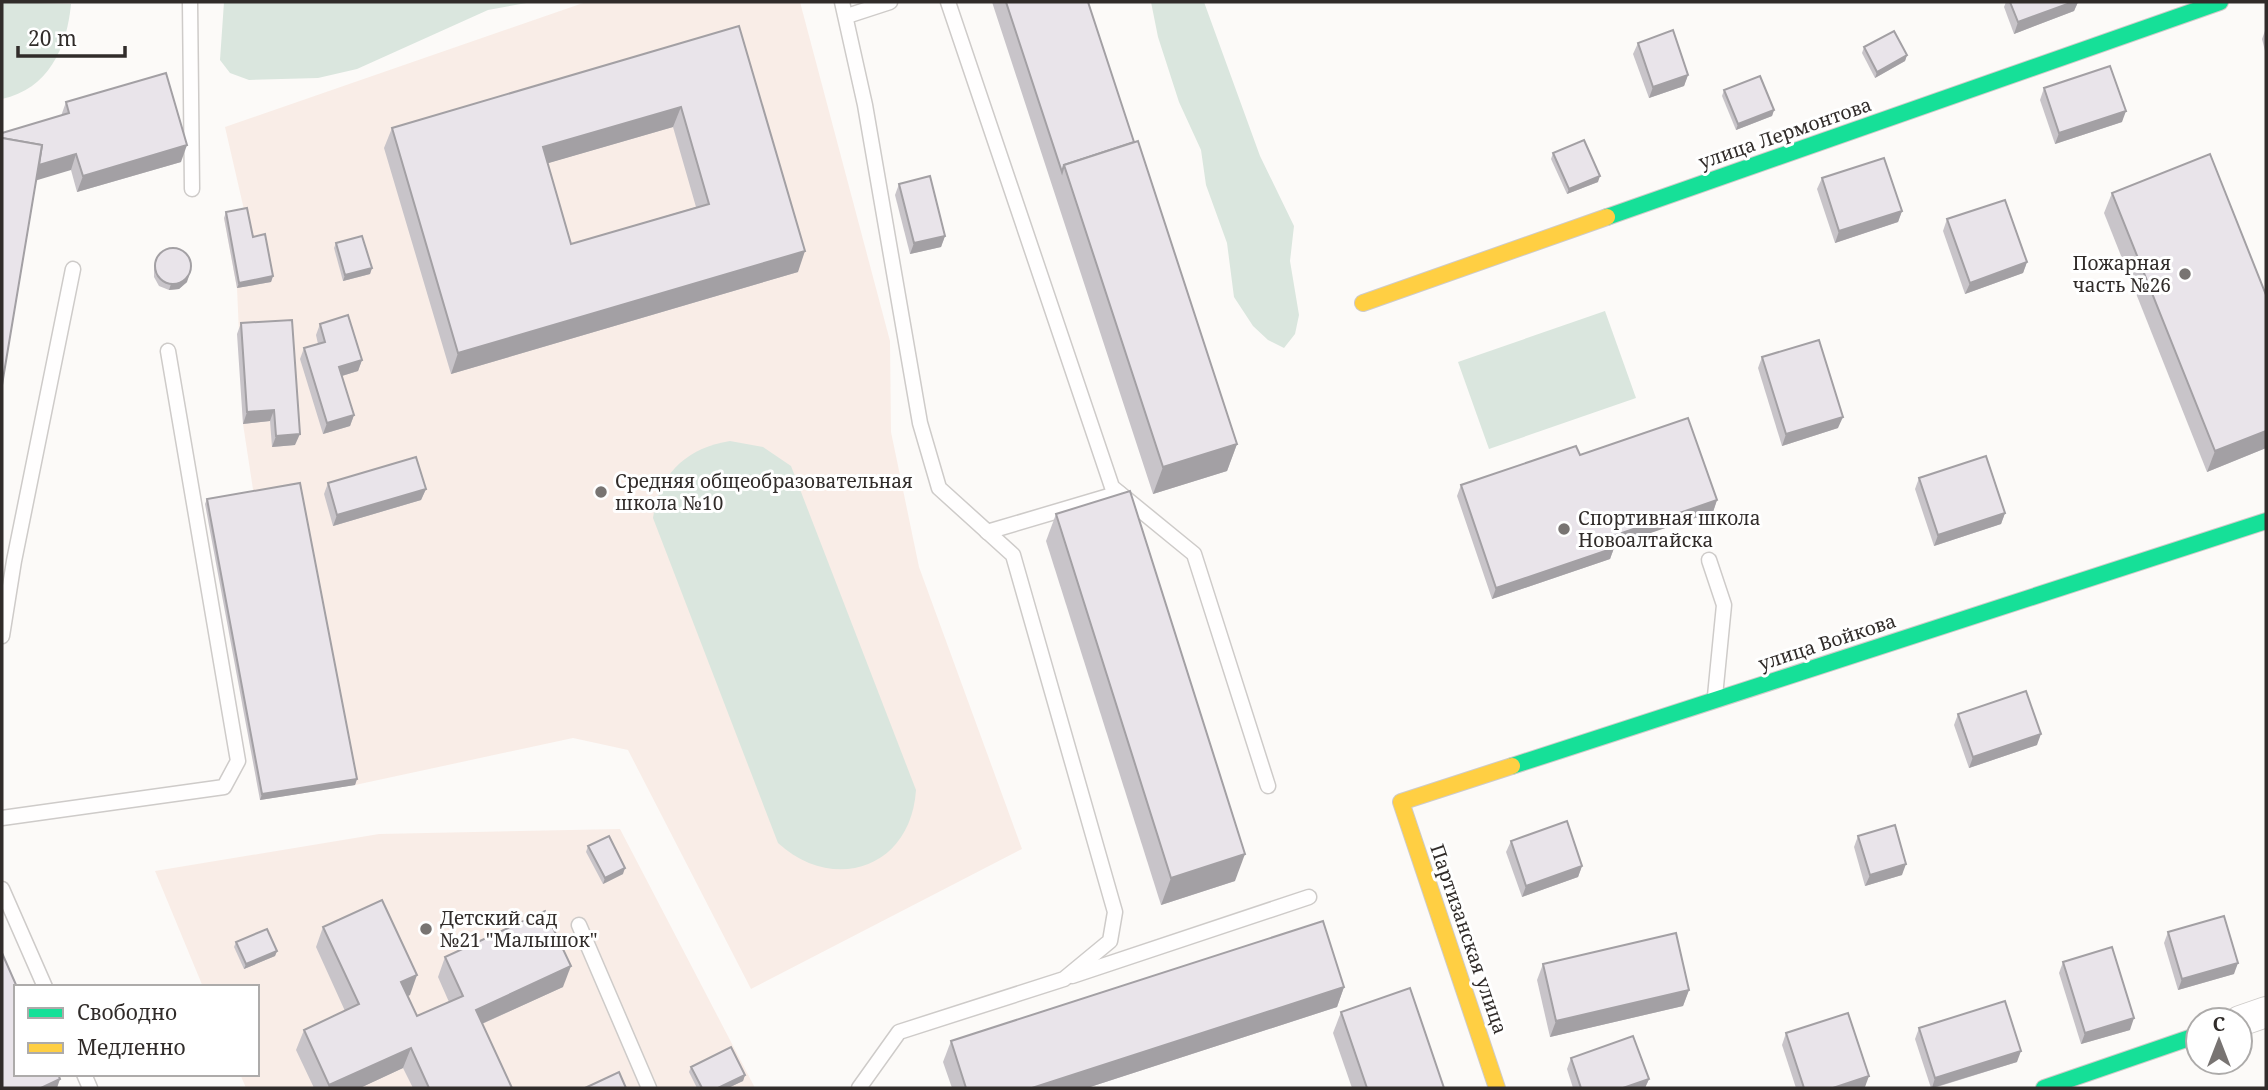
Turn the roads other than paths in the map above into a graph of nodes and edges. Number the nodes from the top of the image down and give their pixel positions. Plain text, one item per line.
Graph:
1 (190, 2) edge
2 (890, 2) edge
3 (948, 2) edge
4 (2220, 2) edge
5 (845, 9) edge
6 (192, 189) dead end
7 (74, 269) dead end
8 (1363, 303) dead end
9 (168, 351) dead end
10 (1119, 493) junction
11 (2266, 521) edge
12 (987, 533) junction
13 (1709, 561) dead end
14 (2, 636) edge
15 (1714, 700) junction
16 (1268, 786) dead end
17 (1401, 802) joint
18 (2, 818) edge
19 (2, 889) edge
20 (1309, 897) dead end
21 (579, 925) dead end
22 (1065, 979) junction
23 (44, 985) edge
24 (2184, 1040) edge
25 (649, 1088) edge
26 (859, 1088) edge
27 (1497, 1088) edge
28 (2044, 1088) edge

1 - 6 lane
2 - 5 lane
3 - 10 lane
4 - 8 street, улица Лермонтова
5 - 12 lane
7 - 14 lane
9 - 18 lane
10 - 12 lane
10 - 16 lane
11 - 15 street, улица Войкова
12 - 22 lane
13 - 15 lane
15 - 17 street, улица Войкова
17 - 27 street, Партизанская улица
19 - 23 lane
20 - 22 lane
21 - 25 lane
22 - 26 lane
24 - 28 street

